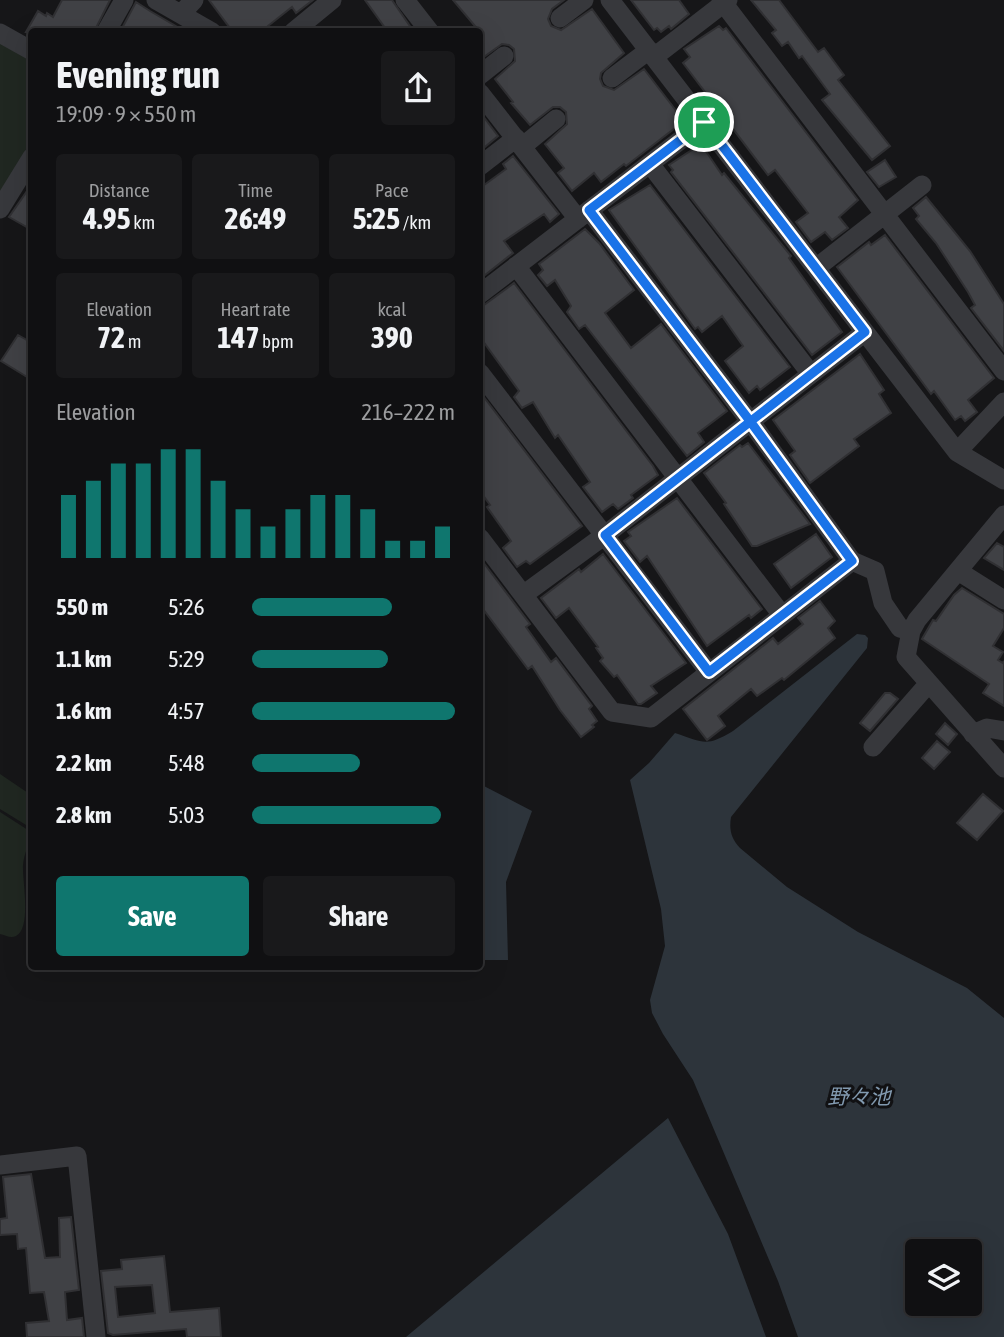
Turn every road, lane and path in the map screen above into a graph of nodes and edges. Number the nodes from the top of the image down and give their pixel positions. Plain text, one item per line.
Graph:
1 (124, 0) edge
2 (156, 0) edge
3 (332, 0) edge
4 (584, 0) edge
5 (610, 0) edge
6 (724, 1) edge
7 (415, 4) edge
8 (187, 7) edge
9 (560, 18) dead end
10 (108, 28) edge
11 (208, 28) edge
12 (298, 28) edge
13 (428, 28) edge
14 (0, 33) edge
15 (28, 49) edge
16 (651, 53) junction
17 (504, 56) dead end
18 (483, 73) edge
19 (612, 78) dead end
20 (483, 97) edge
21 (556, 119) dead end
22 (704, 122) junction
23 (519, 142) junction
24 (28, 164) edge
25 (483, 164) edge
26 (650, 164) junction
27 (922, 185) dead end
28 (0, 209) edge
29 (885, 214) junction
30 (584, 215) junction
31 (516, 266) junction
32 (816, 268) junction
33 (483, 292) edge
34 (865, 332) junction
35 (1004, 371) edge
36 (811, 374) junction
37 (483, 377) edge
38 (1004, 402) edge
39 (750, 421) junction
40 (957, 452) junction
41 (678, 478) junction
42 (1004, 481) edge
43 (1004, 515) edge
44 (605, 535) junction
45 (483, 542) edge
46 (852, 561) junction
47 (958, 571) junction
48 (523, 595) junction
49 (1004, 600) edge
50 (782, 615) junction
51 (911, 631) junction
52 (709, 672) junction
53 (929, 683) junction
54 (1004, 731) edge
55 (973, 734) junction
56 (873, 747) dead end
57 (1004, 768) edge
58 (0, 1165) edge
59 (96, 1337) edge

1 - 10 street
2 - 8 street
3 - 12 street
4 - 9 street
5 - 16 street
6 - 16 street
6 - 29 street
7 - 13 street
8 - 11 street
14 - 15 street
16 - 19 street
16 - 22 street
17 - 18 street
20 - 23 street
21 - 23 street
22 - 26 street
22 - 32 street
23 - 25 street
23 - 30 street
24 - 28 street
26 - 30 street
26 - 36 street
27 - 29 street
29 - 32 street
29 - 35 street
30 - 31 street
30 - 39 street
31 - 33 street
31 - 41 street
32 - 34 street
34 - 36 street
34 - 40 street
36 - 39 street
37 - 44 street
38 - 40 street
39 - 41 street
39 - 46 street
40 - 42 street
41 - 44 street
41 - 50 street
43 - 47 street
44 - 48 street
44 - 52 street
45 - 48 street
46 - 50 street
46 - 51 street
47 - 49 street
47 - 51 street
48 - 52 street
50 - 52 street
51 - 53 street
53 - 55 street
53 - 56 street
54 - 55 street
55 - 57 street
58 - 59 street

